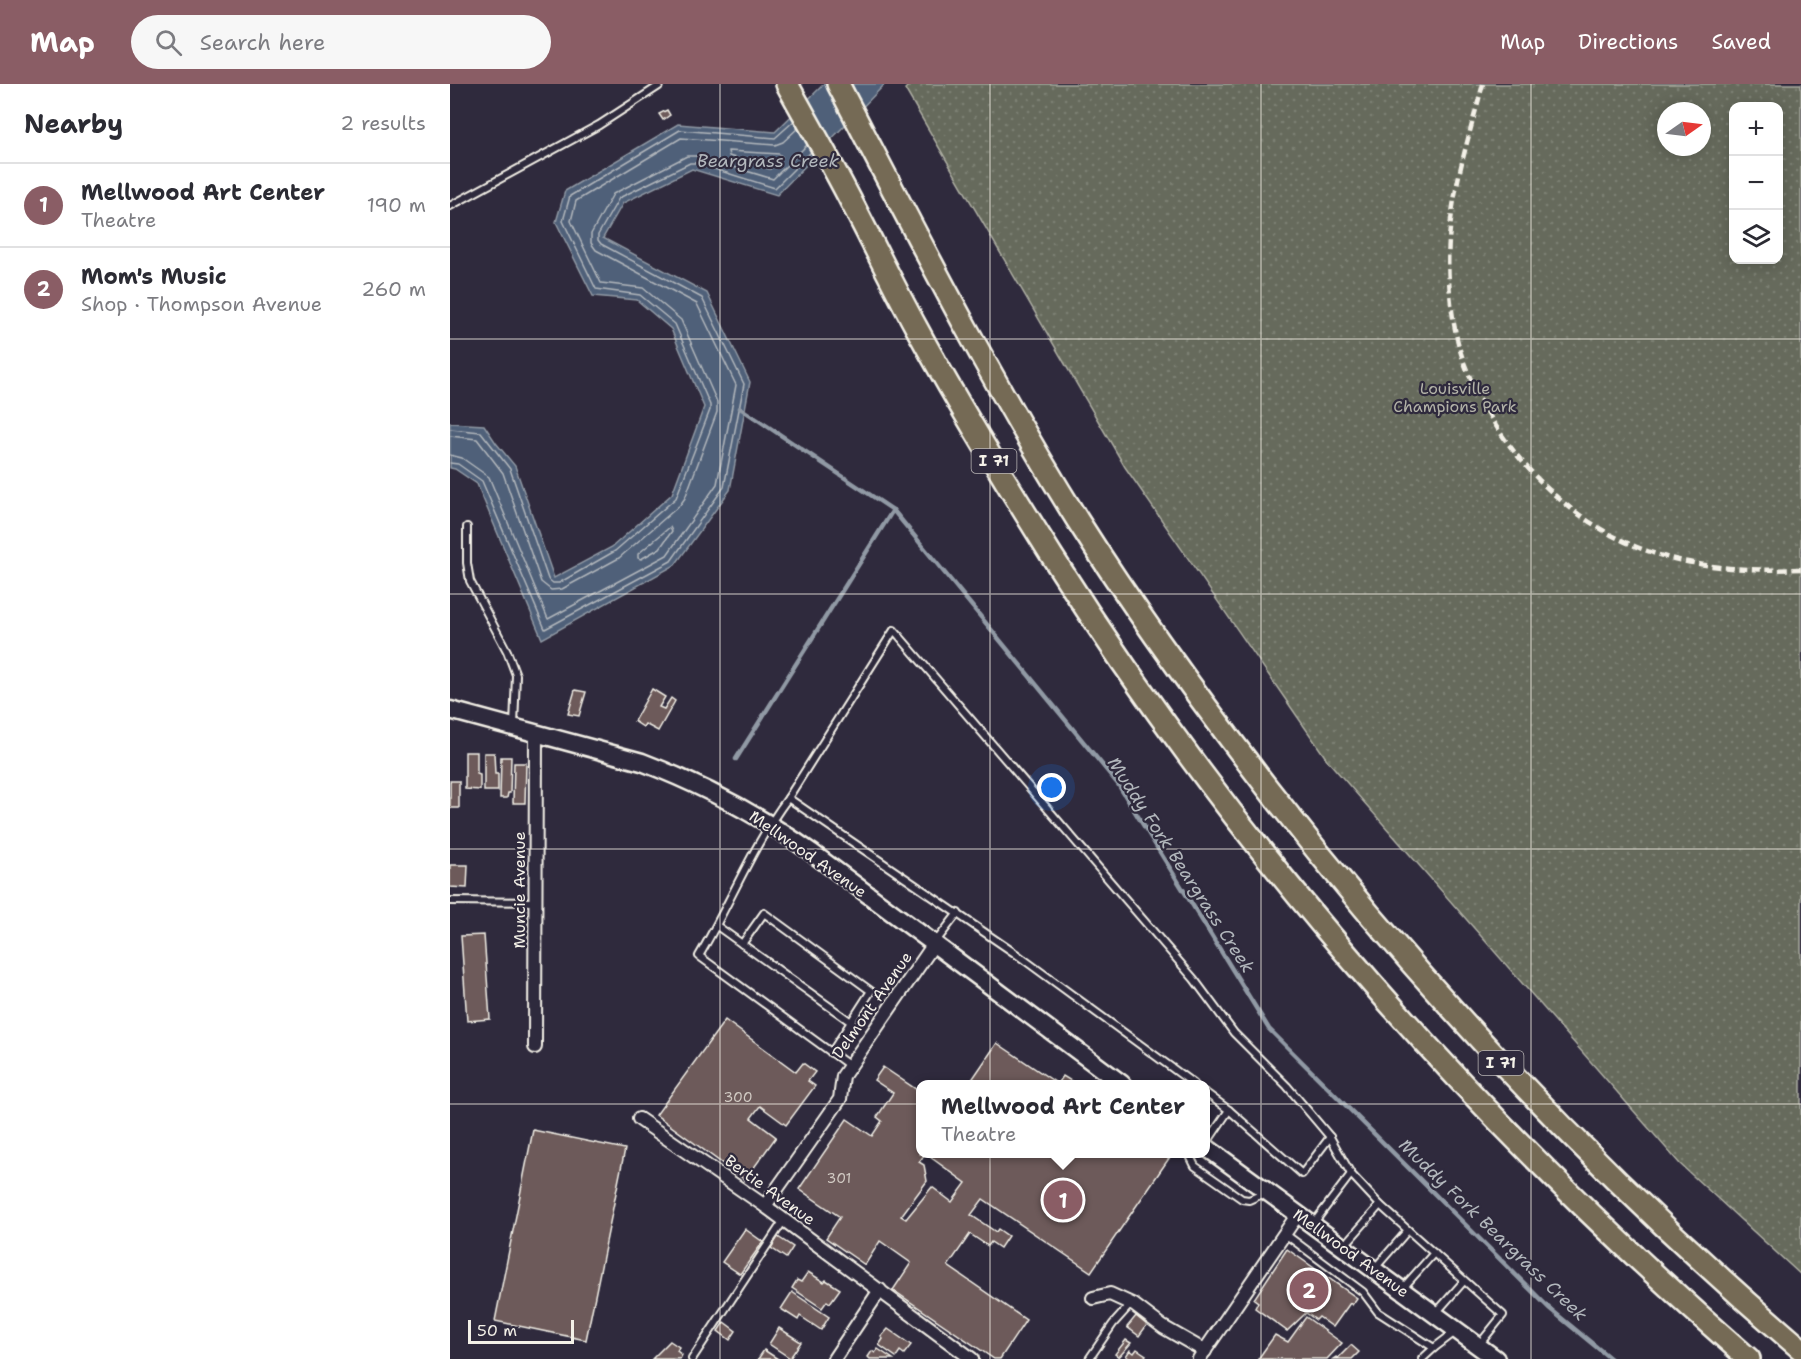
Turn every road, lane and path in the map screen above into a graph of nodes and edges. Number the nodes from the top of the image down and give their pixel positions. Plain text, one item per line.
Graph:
1 (787, 84) edge
2 (838, 84) edge
3 (659, 86) dead end
4 (450, 206) edge
5 (467, 526) dead end
6 (450, 710) edge
7 (514, 726) junction
8 (536, 733) junction
9 (788, 798) junction
10 (769, 824) junction
11 (450, 901) edge
12 (536, 902) junction
13 (958, 913) junction
14 (717, 926) junction
15 (742, 944) junction
16 (934, 944) junction
17 (852, 1022) junction
18 (536, 1047) dead end
19 (831, 1053) junction
20 (850, 1066) junction
21 (1117, 1080) edge
22 (1189, 1080) edge
23 (1210, 1096) edge
24 (1229, 1110) junction
25 (639, 1119) dead end
26 (1330, 1137) junction
27 (1210, 1139) edge
28 (1210, 1148) edge
29 (1191, 1158) edge
30 (1351, 1174) junction
31 (1267, 1192) junction
32 (1380, 1205) junction
33 (765, 1206) junction
34 (1298, 1214) junction
35 (784, 1220) junction
36 (1313, 1224) junction
37 (1408, 1230) junction
38 (1285, 1234) junction
39 (1343, 1246) junction
40 (1434, 1253) junction
41 (1374, 1269) junction
42 (1464, 1281) junction
43 (880, 1290) junction
44 (1402, 1290) junction
45 (1093, 1298) dead end
46 (1131, 1304) junction
47 (1435, 1314) junction
48 (1457, 1330) junction
49 (1434, 1348) junction
50 (1801, 1349) edge
51 (1484, 1354) edge
52 (1202, 1355) edge
53 (692, 1359) edge
54 (834, 1359) edge
55 (972, 1359) edge
56 (1089, 1359) edge
57 (1422, 1359) edge
58 (1749, 1359) edge

1 - 58 highway, I 71
2 - 50 highway, I 71
3 - 4 lane
5 - 7 lane
6 - 7 street, Mellwood Avenue
7 - 8 street, Mellwood Avenue
8 - 10 street, Mellwood Avenue
8 - 12 street, Muncie Avenue
9 - 10 lane
9 - 13 lane
9 - 26 lane
10 - 14 lane
10 - 16 street, Mellwood Avenue
11 - 12 lane
12 - 18 street, Muncie Avenue
13 - 16 lane
13 - 22 lane
14 - 15 lane
14 - 19 lane
15 - 17 lane
15 - 17 lane
16 - 20 street, Delmont Avenue
16 - 21 street, Mellwood Avenue
17 - 19 lane
19 - 20 lane
20 - 33 street, Delmont Avenue
23 - 24 lane
24 - 26 lane
24 - 27 lane
25 - 33 street, Bertie Avenue
26 - 30 lane
28 - 31 street, Mellwood Avenue
29 - 31 lane
30 - 32 lane
30 - 36 lane
31 - 34 street, Mellwood Avenue
32 - 37 lane
32 - 39 lane
33 - 35 street, Bertie Avenue
34 - 36 street, Mellwood Avenue
34 - 38 street
35 - 43 street, Bertie Avenue
35 - 53 lane
36 - 39 street, Mellwood Avenue
37 - 40 lane
37 - 41 lane
38 - 49 lane
38 - 52 street
39 - 41 street, Mellwood Avenue
40 - 42 lane
40 - 44 lane
41 - 44 street, Mellwood Avenue
42 - 47 lane
42 - 51 lane
43 - 54 street
43 - 55 street
44 - 47 street, Mellwood Avenue
45 - 46 street
46 - 52 street
46 - 56 lane
47 - 48 street, Mellwood Avenue
48 - 49 lane
48 - 51 street, Mellwood Avenue
49 - 57 lane

